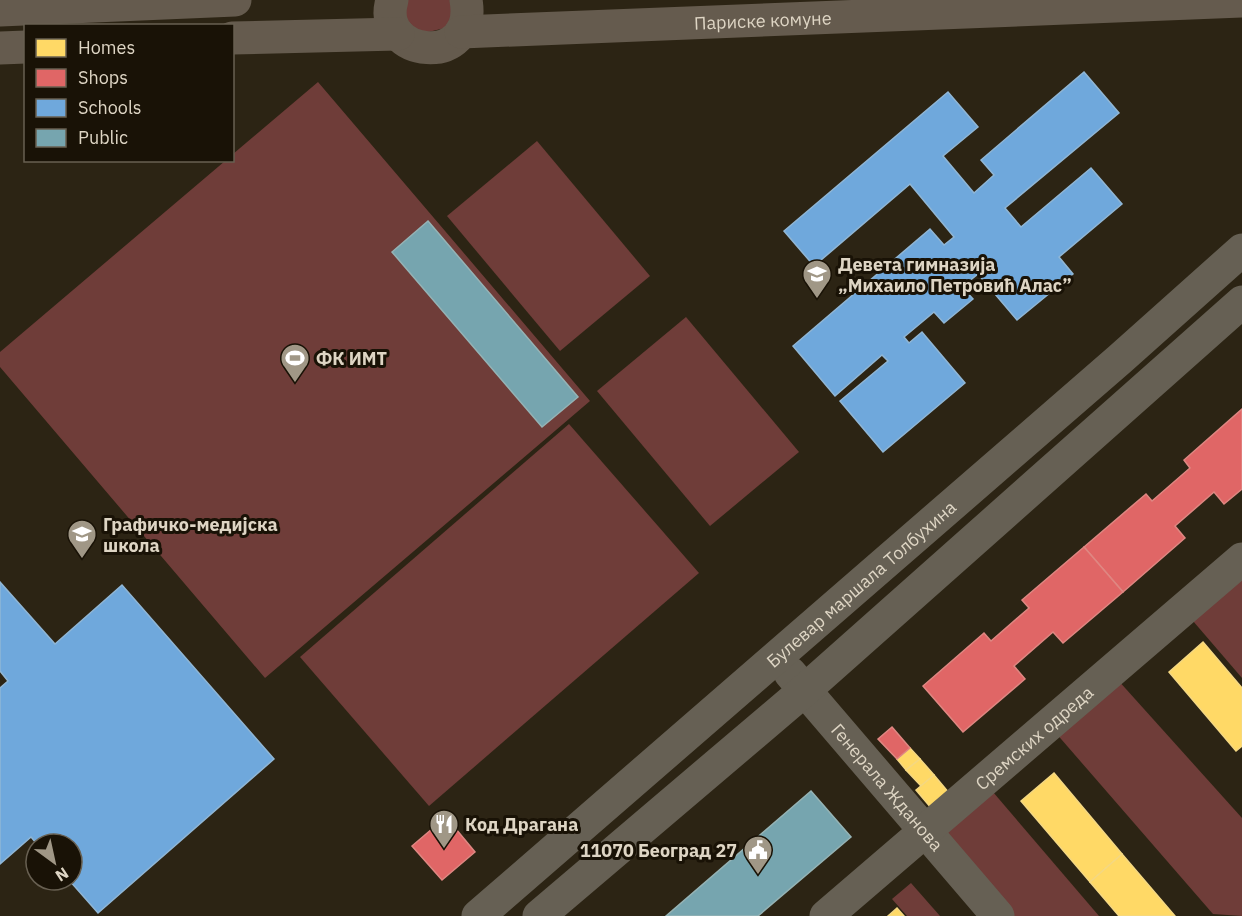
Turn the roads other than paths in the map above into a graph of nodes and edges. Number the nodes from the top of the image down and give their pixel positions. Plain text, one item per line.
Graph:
1 (235, 0) edge
2 (392, 0) edge
3 (466, 0) edge
4 (1242, 1) edge
5 (0, 10) edge
6 (461, 32) junction
7 (398, 34) junction
8 (234, 38) edge
9 (24, 47) edge
10 (0, 48) edge
11 (1242, 250) edge
12 (1242, 302) edge
13 (1242, 559) edge
14 (778, 657) junction
15 (805, 690) junction
16 (926, 831) junction
17 (478, 916) edge
18 (539, 916) edge
19 (826, 916) edge
20 (998, 916) edge

1 - 5 main road
2 - 7 main road
3 - 6 main road
4 - 6 main road, Париске комуне
6 - 7 main road
7 - 8 main road
9 - 10 main road
11 - 14 street, Булевар маршала Толбухина
12 - 15 street
13 - 16 street, Сремских одреда
14 - 15 street, Генерала Жданова
14 - 17 street, Булевар маршала Толбухина
15 - 16 street, Генерала Жданова
15 - 18 street
16 - 19 street, Сремских одреда
16 - 20 street, Генерала Жданова

